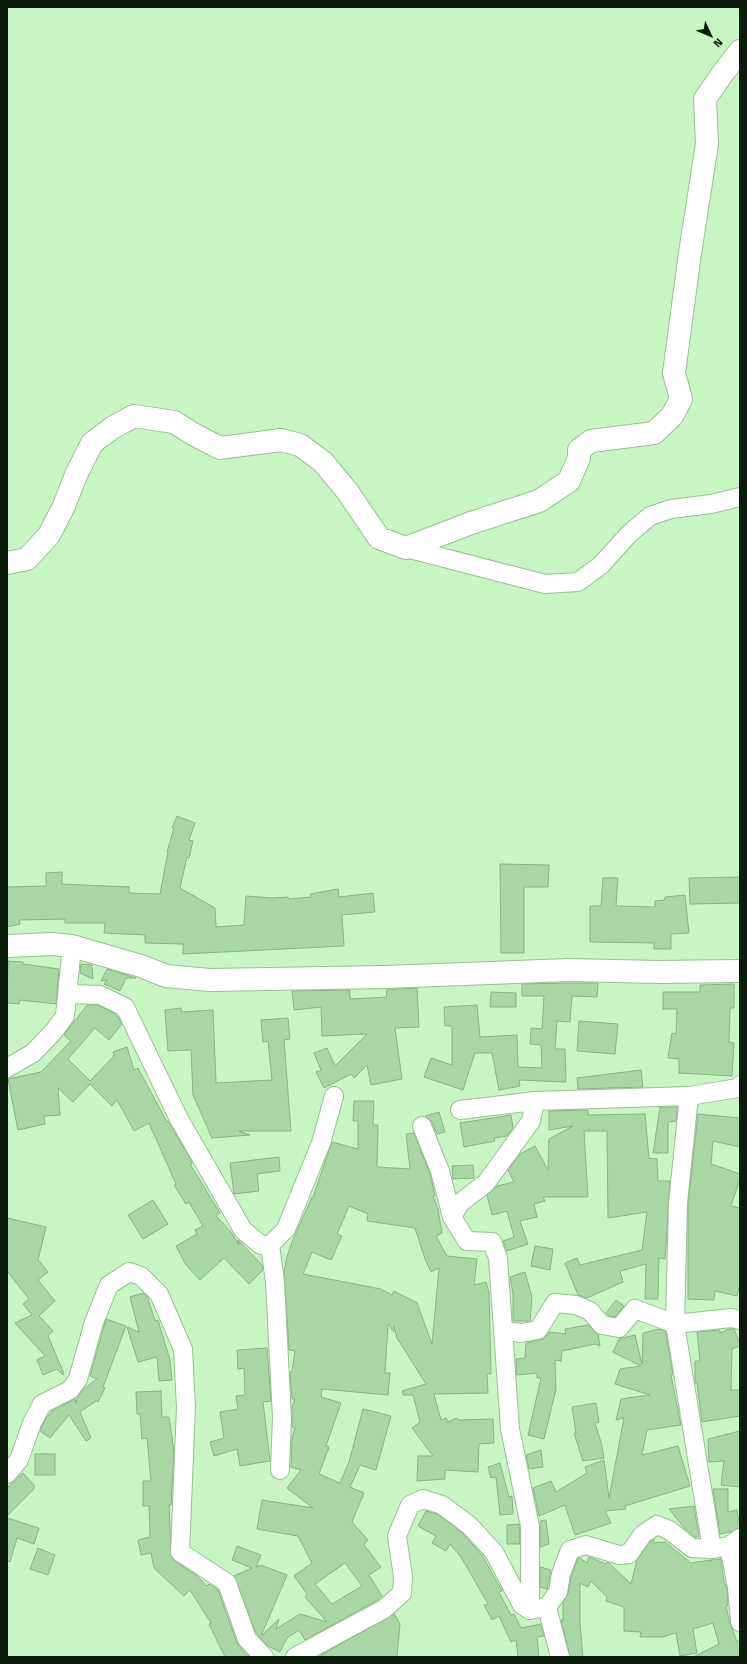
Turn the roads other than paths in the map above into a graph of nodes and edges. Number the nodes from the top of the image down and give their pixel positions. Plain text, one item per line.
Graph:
1 (740, 51) edge
2 (740, 497) edge
3 (406, 548) junction
4 (7, 564) edge
5 (7, 946) edge
6 (72, 946) junction
7 (740, 971) edge
8 (68, 994) junction
9 (7, 1068) edge
10 (739, 1087) edge
11 (334, 1096) dead end
12 (689, 1096) junction
13 (535, 1101) junction
14 (460, 1110) dead end
15 (422, 1126) dead end
16 (452, 1217) junction
17 (270, 1245) junction
18 (740, 1320) edge
19 (675, 1324) junction
20 (503, 1332) junction
21 (280, 1470) dead end
22 (7, 1474) edge
23 (727, 1544) edge
24 (539, 1609) junction
25 (740, 1622) edge
26 (264, 1657) edge
27 (295, 1657) edge
28 (560, 1657) edge

1 - 3 main road
2 - 3 street
3 - 4 main road
5 - 6 main road
6 - 7 main road
6 - 8 street
8 - 9 street
8 - 17 street
10 - 12 street
11 - 17 street
12 - 13 street
12 - 19 street
13 - 14 street
13 - 16 street
15 - 16 street
16 - 20 street
17 - 21 street
18 - 19 street
19 - 20 street
19 - 23 street
20 - 24 street
22 - 26 street
23 - 24 street
23 - 25 street
24 - 27 street
24 - 28 street

